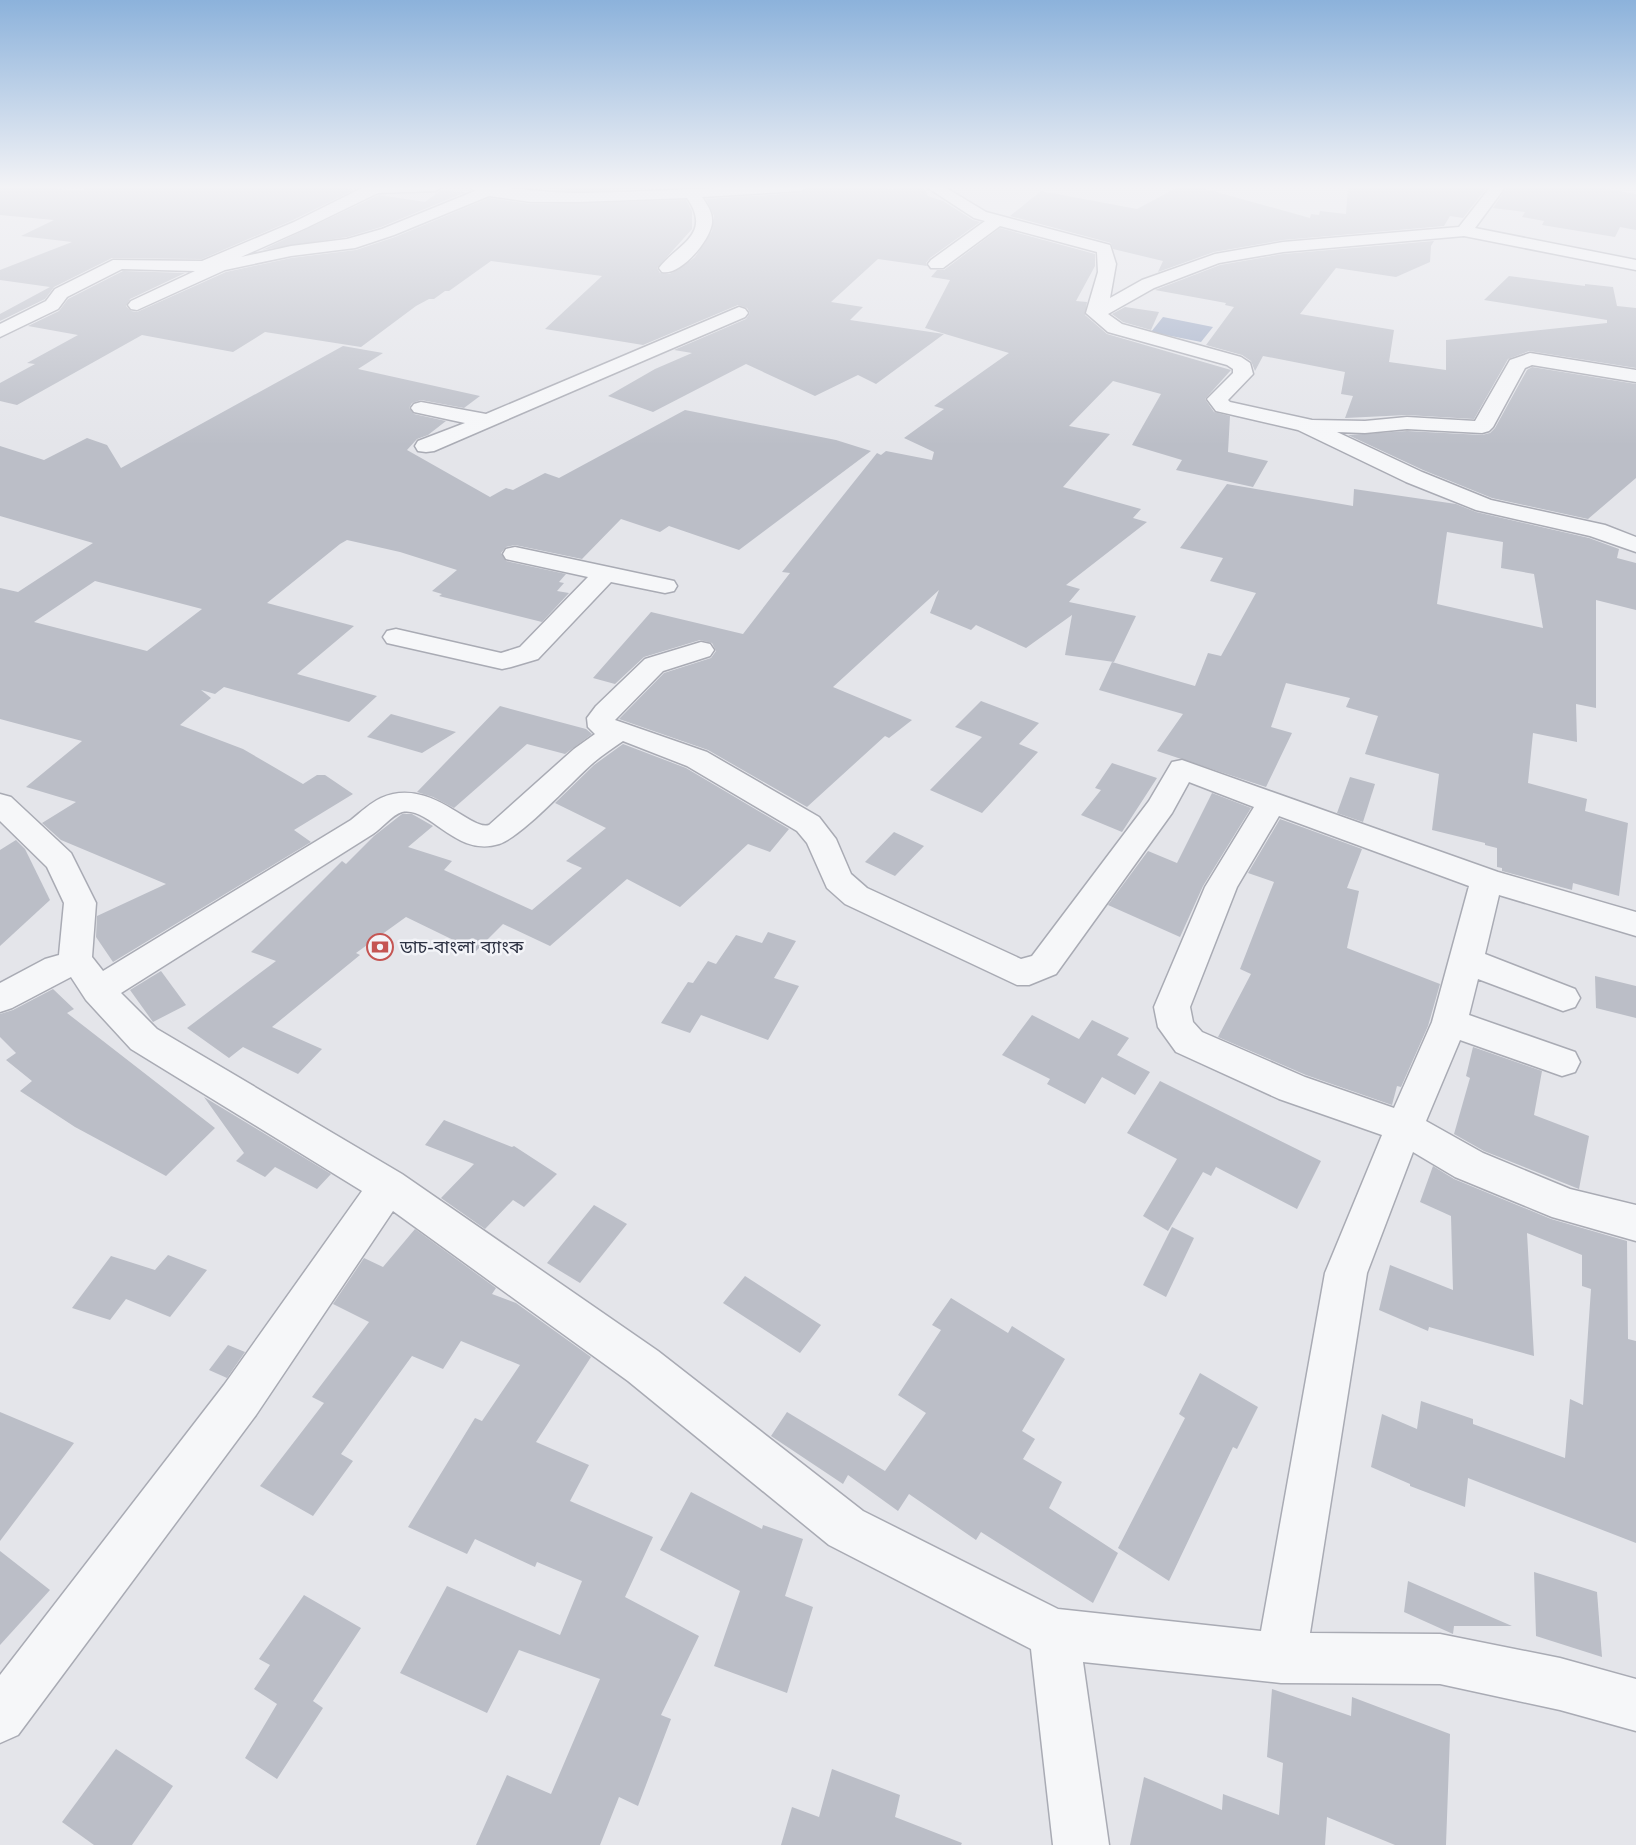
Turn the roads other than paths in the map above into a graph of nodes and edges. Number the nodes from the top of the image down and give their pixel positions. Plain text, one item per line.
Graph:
1 (103, 272) edge
2 (200, 272) edge
3 (1106, 272) edge
4 (1180, 272) edge
5 (137, 304) dead end
6 (739, 312) dead end
7 (1095, 313) junction
8 (0, 331) edge
9 (1636, 376) edge
10 (421, 408) dead end
11 (488, 421) junction
12 (1305, 425) junction
13 (426, 446) dead end
14 (1636, 545) edge
15 (515, 554) dead end
16 (606, 573) junction
17 (665, 586) dead end
18 (396, 637) dead end
19 (701, 650) dead end
20 (620, 730) junction
21 (1272, 803) junction
22 (0, 804) edge
23 (1487, 880) junction
24 (1636, 924) edge
25 (1468, 961) junction
26 (87, 977) junction
27 (1563, 998) dead end
28 (0, 999) edge
29 (1450, 1022) junction
30 (1562, 1062) dead end
31 (1404, 1127) junction
32 (388, 1186) junction
33 (1636, 1224) edge
34 (1054, 1634) junction
35 (1281, 1658) junction
36 (1636, 1705) edge
37 (0, 1717) edge
38 (1081, 1845) edge

1 - 8 street
2 - 5 street
3 - 7 street
4 - 7 street
6 - 11 street
7 - 12 street
9 - 12 street
10 - 11 street
11 - 13 street
12 - 14 street
15 - 16 street
16 - 17 street
16 - 18 street
19 - 20 street
20 - 21 street
20 - 26 street
21 - 23 street
21 - 31 street
22 - 26 street
23 - 24 street
23 - 25 street
25 - 27 street
25 - 29 street
26 - 28 street
26 - 32 street
29 - 30 street
29 - 31 street
31 - 33 street
31 - 35 street
32 - 34 street
32 - 37 street
34 - 35 street
34 - 38 street
35 - 36 street

